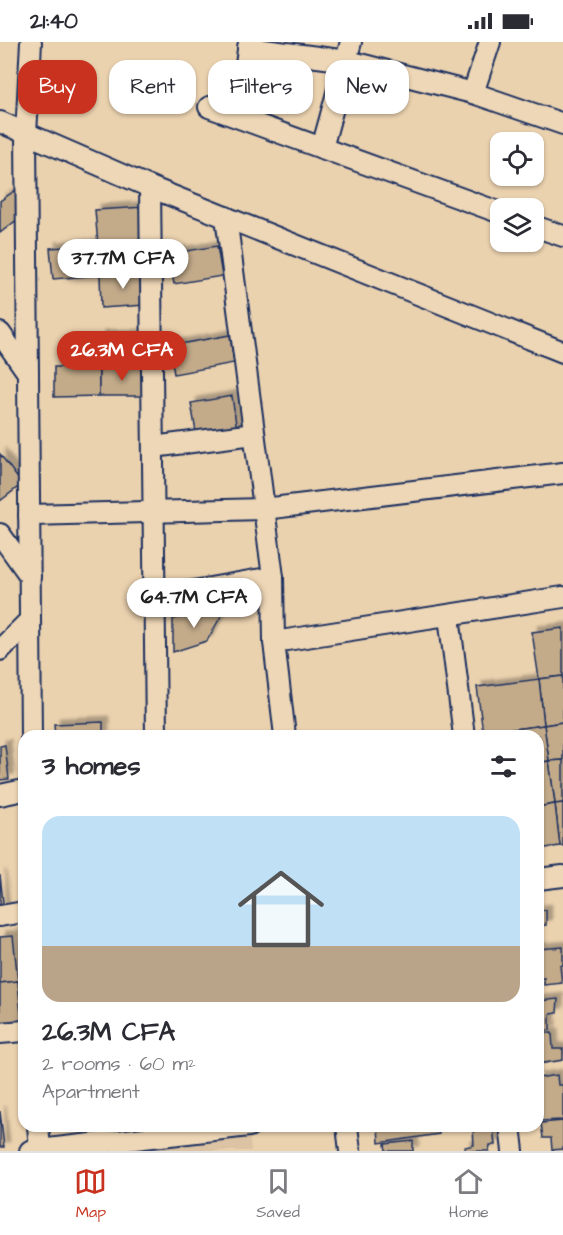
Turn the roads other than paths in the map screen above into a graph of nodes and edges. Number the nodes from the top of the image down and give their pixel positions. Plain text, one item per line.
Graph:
1 (31, 42) edge
2 (489, 42) edge
3 (249, 45) edge
4 (350, 51) edge
5 (473, 93) junction
6 (230, 114) edge
7 (239, 117) junction
8 (0, 122) edge
9 (563, 124) edge
10 (26, 134) junction
11 (322, 148) junction
12 (150, 187) junction
13 (490, 209) edge
14 (225, 217) junction
15 (544, 229) edge
16 (563, 236) edge
17 (0, 333) edge
18 (563, 352) edge
19 (28, 373) junction
20 (254, 434) junction
21 (153, 447) junction
22 (563, 473) edge
23 (264, 509) junction
24 (154, 510) junction
25 (29, 515) junction
26 (0, 534) edge
27 (30, 576) junction
28 (273, 577) junction
29 (563, 597) edge
30 (154, 598) junction
31 (449, 616) junction
32 (30, 620) junction
33 (274, 642) junction
34 (0, 650) edge
35 (31, 730) edge
36 (156, 730) edge
37 (284, 730) edge
38 (463, 730) edge
39 (18, 791) edge
40 (0, 795) edge
41 (563, 876) edge
42 (544, 878) edge
43 (18, 913) edge
44 (0, 916) edge
45 (18, 1032) edge
46 (0, 1033) edge
47 (37, 1132) edge
48 (196, 1132) edge
49 (348, 1132) edge
50 (511, 1132) edge
51 (35, 1150) edge
52 (350, 1151) edge
53 (513, 1151) edge

1 - 10 street
2 - 5 street
3 - 4 street
3 - 7 street
4 - 5 street
4 - 11 street
5 - 9 street
6 - 7 street
7 - 11 street
8 - 10 street
10 - 12 street
10 - 19 street
11 - 13 street
12 - 14 street
12 - 21 street
14 - 18 street
14 - 20 street
15 - 16 street
17 - 19 street
19 - 25 street
20 - 21 street
20 - 23 street
21 - 24 street
22 - 23 street
23 - 24 street
23 - 28 street
24 - 25 street
24 - 30 street
25 - 27 street
26 - 27 street
27 - 32 street
28 - 30 street
28 - 33 street
29 - 31 street
30 - 36 street
31 - 33 street
31 - 38 street
32 - 34 street
32 - 35 street
33 - 37 street
39 - 40 street
41 - 42 street
43 - 44 street
45 - 46 street
47 - 51 street
48 - 51 street
49 - 52 street
50 - 53 street

